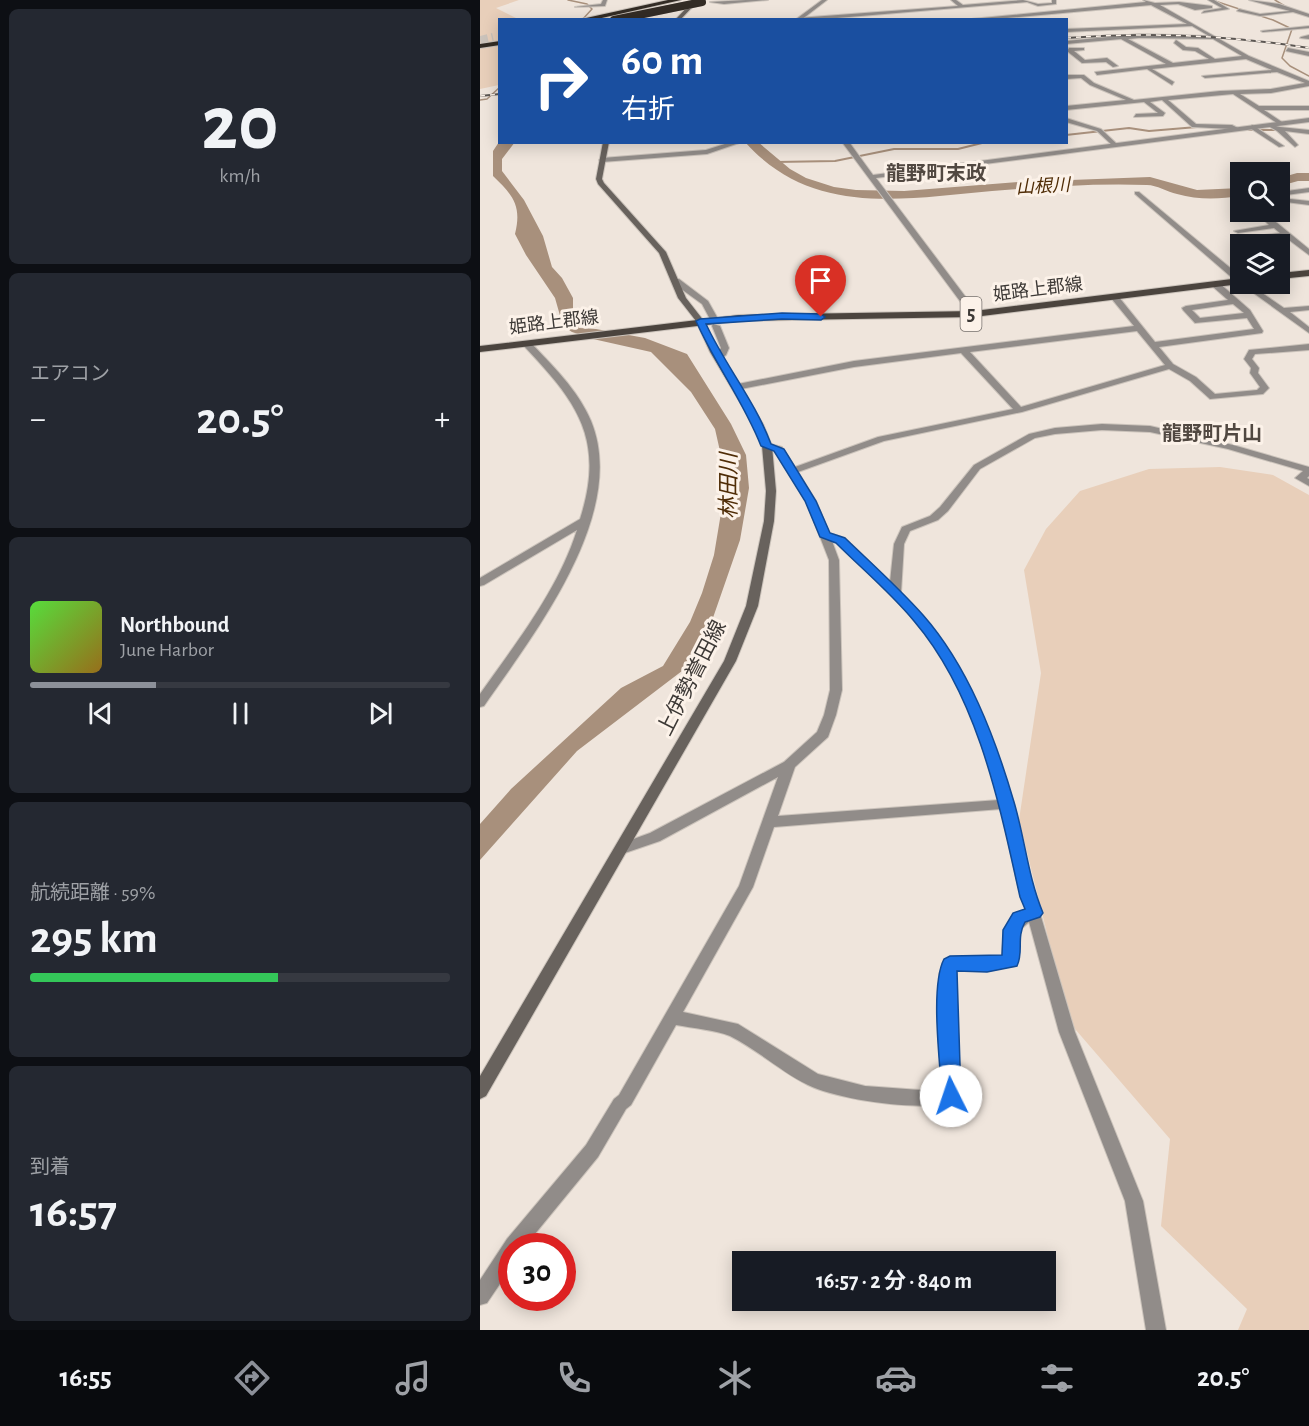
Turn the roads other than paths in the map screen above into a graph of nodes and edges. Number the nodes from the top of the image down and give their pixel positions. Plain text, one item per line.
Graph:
1 (605, 0) edge
2 (678, 0) edge
3 (697, 0) edge
4 (766, 0) edge
5 (825, 0) edge
6 (953, 0) edge
7 (1052, 0) edge
8 (1145, 0) edge
9 (1210, 0) edge
10 (1251, 0) edge
11 (711, 1) edge
12 (1026, 1) edge
13 (1154, 3) junction
14 (1179, 3) junction
15 (1281, 6) junction
16 (577, 7) dead end
17 (961, 7) junction
18 (1227, 9) junction
19 (1239, 10) junction
20 (1297, 12) junction
21 (1173, 14) junction
22 (1025, 17) edge
23 (589, 18) edge
24 (624, 18) edge
25 (678, 18) edge
26 (799, 18) edge
27 (837, 18) edge
28 (1003, 18) edge
29 (1309, 18) edge
30 (1300, 20) dead end
31 (1068, 25) edge
32 (1192, 25) junction
33 (1309, 27) edge
34 (1106, 28) junction
35 (1263, 29) dead end
36 (1270, 30) junction
37 (1068, 31) edge
38 (1282, 36) dead end
39 (1188, 37) junction
40 (497, 38) edge
41 (1123, 38) junction
42 (1213, 38) junction
43 (1176, 42) dead end
44 (1068, 43) edge
45 (1200, 44) dead end
46 (481, 46) tunnel mouth
47 (1086, 49) dead end
48 (1068, 50) edge
49 (1288, 50) dead end
50 (1068, 51) edge
51 (1298, 51) junction
52 (1309, 54) edge
53 (1247, 57) junction
54 (1296, 59) dead end
55 (1215, 61) junction
56 (1126, 65) dead end
57 (1115, 66) junction
58 (1174, 66) junction
59 (1083, 68) dead end
60 (1091, 68) junction
61 (1149, 69) junction
62 (1276, 71) junction
63 (1097, 73) junction
64 (1258, 73) junction
65 (1222, 75) junction
66 (1205, 76) dead end
67 (1068, 77) edge
68 (1088, 81) junction
69 (1274, 81) dead end
70 (1234, 82) dead end
71 (1172, 83) dead end
72 (1309, 84) edge
73 (1235, 93) junction
74 (1164, 99) junction
75 (1146, 101) junction
76 (1136, 102) junction
77 (1121, 104) junction
78 (1068, 108) edge
79 (1256, 108) junction
80 (1309, 108) edge
81 (1136, 116) junction
82 (1309, 120) edge
83 (1068, 121) edge
84 (1288, 122) junction
85 (1144, 124) dead end
86 (1279, 126) junction
87 (1252, 127) junction
88 (1236, 129) junction
89 (1309, 129) edge
90 (606, 144) edge
91 (733, 144) edge
92 (846, 144) edge
93 (1115, 145) junction
94 (1295, 145) dead end
95 (1281, 146) dead end
96 (602, 160) junction
97 (871, 177) junction
98 (1309, 190) edge
99 (1137, 193) dead end
100 (1309, 203) edge
101 (1238, 231) dead end
102 (1283, 234) edge
103 (1290, 240) edge
104 (1309, 254) edge
105 (1230, 272) edge
106 (1309, 273) edge
107 (1290, 275) edge
108 (676, 281) junction
109 (1230, 282) edge
110 (1215, 284) junction
111 (1258, 294) edge
112 (1114, 298) junction
113 (1234, 301) junction
114 (1309, 308) edge
115 (1284, 310) junction
116 (974, 314) junction
117 (1249, 315) junction
118 (713, 316) dead end
119 (700, 321) junction
120 (716, 326) dead end
121 (1141, 328) junction
122 (1309, 331) edge
123 (526, 343) junction
124 (1154, 345) junction
125 (1309, 347) edge
126 (480, 349) edge
127 (964, 351) junction
128 (718, 358) junction
129 (1170, 366) junction
130 (736, 387) junction
131 (1019, 410) junction
132 (767, 446) junction
133 (792, 471) junction
134 (1309, 471) edge
135 (1309, 483) edge
136 (586, 520) junction
137 (825, 535) junction
138 (480, 583) edge
139 (895, 595) junction
140 (480, 703) edge
141 (789, 765) junction
142 (1007, 804) junction
143 (771, 822) junction
144 (622, 849) junction
145 (1034, 913) junction
146 (671, 1017) junction
147 (480, 1091) edge
148 (525, 1233) edge
149 (498, 1270) edge
150 (480, 1296) edge
151 (1156, 1330) edge

1 - 16 street
2 - 23 highway
3 - 25 main road
4 - 11 street
5 - 26 street
6 - 17 street
7 - 12 street
8 - 13 street
9 - 18 street
10 - 15 street
11 - 24 highway, bridge
12 - 17 street
13 - 14 street
13 - 21 street
13 - 22 street
14 - 14 street
15 - 19 street
15 - 20 street
17 - 27 street
18 - 19 street
18 - 21 street
19 - 20 street
20 - 29 street
21 - 32 street
22 - 28 street
29 - 30 street
31 - 34 street
32 - 34 street
32 - 42 street
33 - 36 street
34 - 37 street
35 - 36 street
36 - 38 street
39 - 41 street
39 - 42 street
39 - 45 street
40 - 46 highway
41 - 44 street
41 - 58 street
42 - 53 street
43 - 55 street
47 - 48 street
49 - 51 street
50 - 57 street
51 - 52 street
51 - 54 street
53 - 55 street
53 - 62 street
55 - 58 street
56 - 57 street
57 - 60 street
58 - 61 street
59 - 60 street
60 - 63 street
61 - 63 street
61 - 71 street
62 - 64 street
62 - 72 street
63 - 68 street
64 - 65 street
64 - 69 street
65 - 66 street
65 - 70 street
67 - 68 street
68 - 76 street
72 - 73 street
73 - 74 street
73 - 79 street
74 - 75 street
74 - 88 street
75 - 76 street
75 - 81 street
76 - 77 street
77 - 78 street
77 - 81 street
79 - 80 street
79 - 86 street
81 - 85 street
82 - 84 street
83 - 93 street
84 - 86 street
84 - 89 street
86 - 87 street
86 - 89 street
86 - 94 street
87 - 88 street
87 - 95 street
88 - 93 street
90 - 96 main road, 上伊勢誉田線
91 - 96 street
92 - 97 street
93 - 97 street
96 - 108 main road, 上伊勢誉田線
97 - 116 street
98 - 100 street
99 - 105 street
101 - 102 street
103 - 104 street
106 - 107 main road
108 - 118 street
108 - 119 main road, 上伊勢誉田線
109 - 110 main road, 姫路上郡線 / 5
110 - 112 main road, 姫路上郡線 / 5
110 - 113 street
111 - 115 street
112 - 116 main road, 姫路上郡線 / 5
112 - 121 street
113 - 117 street
113 - 117 street
114 - 115 street
115 - 122 street
116 - 119 main road, 姫路上郡線 / 5
117 - 124 street
119 - 123 main road, 姫路上郡線 / 5
119 - 128 main road, 上伊勢誉田線
120 - 128 street
121 - 124 street
121 - 127 street
123 - 126 main road, 姫路上郡線 / 5
123 - 136 street
124 - 129 street
125 - 129 street
127 - 130 street
127 - 131 street
128 - 130 main road, 上伊勢誉田線
129 - 131 street
130 - 132 main road, 上伊勢誉田線
131 - 133 street
132 - 133 street
132 - 144 main road, 上伊勢誉田線
133 - 137 street
134 - 135 street
134 - 139 street
136 - 138 street
136 - 140 street
137 - 139 street
137 - 141 street
139 - 142 street
141 - 143 street
141 - 144 street
142 - 143 street
142 - 145 street
143 - 146 street
144 - 147 main road, 上伊勢誉田線
145 - 146 street
145 - 151 street
146 - 148 street
149 - 150 street

